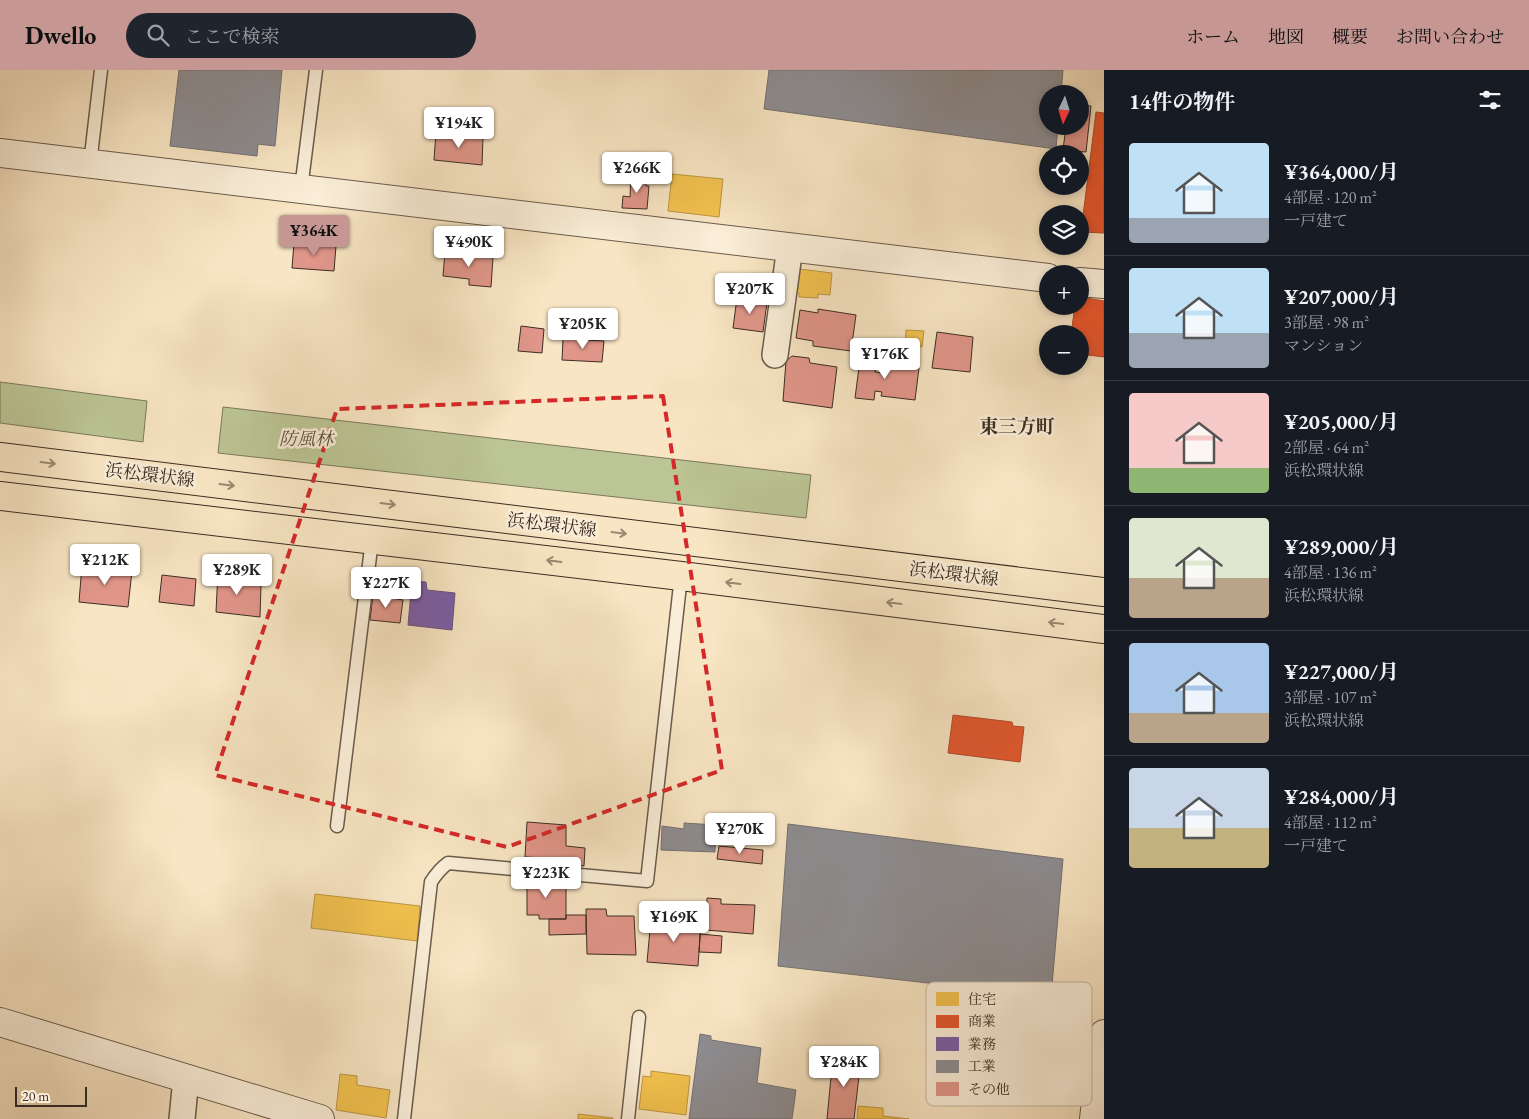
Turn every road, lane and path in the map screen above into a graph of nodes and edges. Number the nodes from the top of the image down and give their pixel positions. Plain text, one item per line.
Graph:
1 (101, 70) edge
2 (316, 70) edge
3 (0, 153) edge
4 (90, 164) junction
5 (301, 189) junction
6 (790, 247) junction
7 (1039, 277) edge
8 (1089, 283) edge
9 (1104, 284) edge
10 (775, 355) dead end
11 (0, 457) edge
12 (0, 496) edge
13 (372, 540) junction
14 (681, 576) junction
15 (1104, 592) edge
16 (1104, 629) edge
17 (337, 826) dead end
18 (639, 1017) dead end
19 (0, 1022) edge
20 (1104, 1034) edge
21 (186, 1078) junction
22 (182, 1119) edge
23 (320, 1119) edge
24 (404, 1119) edge
25 (628, 1119) edge
26 (1094, 1119) edge

1 - 4 lane
2 - 5 lane
3 - 4 street
4 - 5 street
5 - 6 street
6 - 7 street
6 - 10 street
8 - 9 street
11 -> 15 main road, 浜松環状線
12 - 13 main road, 浜松環状線
14 -> 13 main road, 浜松環状線
13 - 17 lane
16 -> 14 main road, 浜松環状線
14 - 24 lane
18 - 25 lane
19 - 21 street
20 - 26 street
21 - 22 street
21 - 23 street

